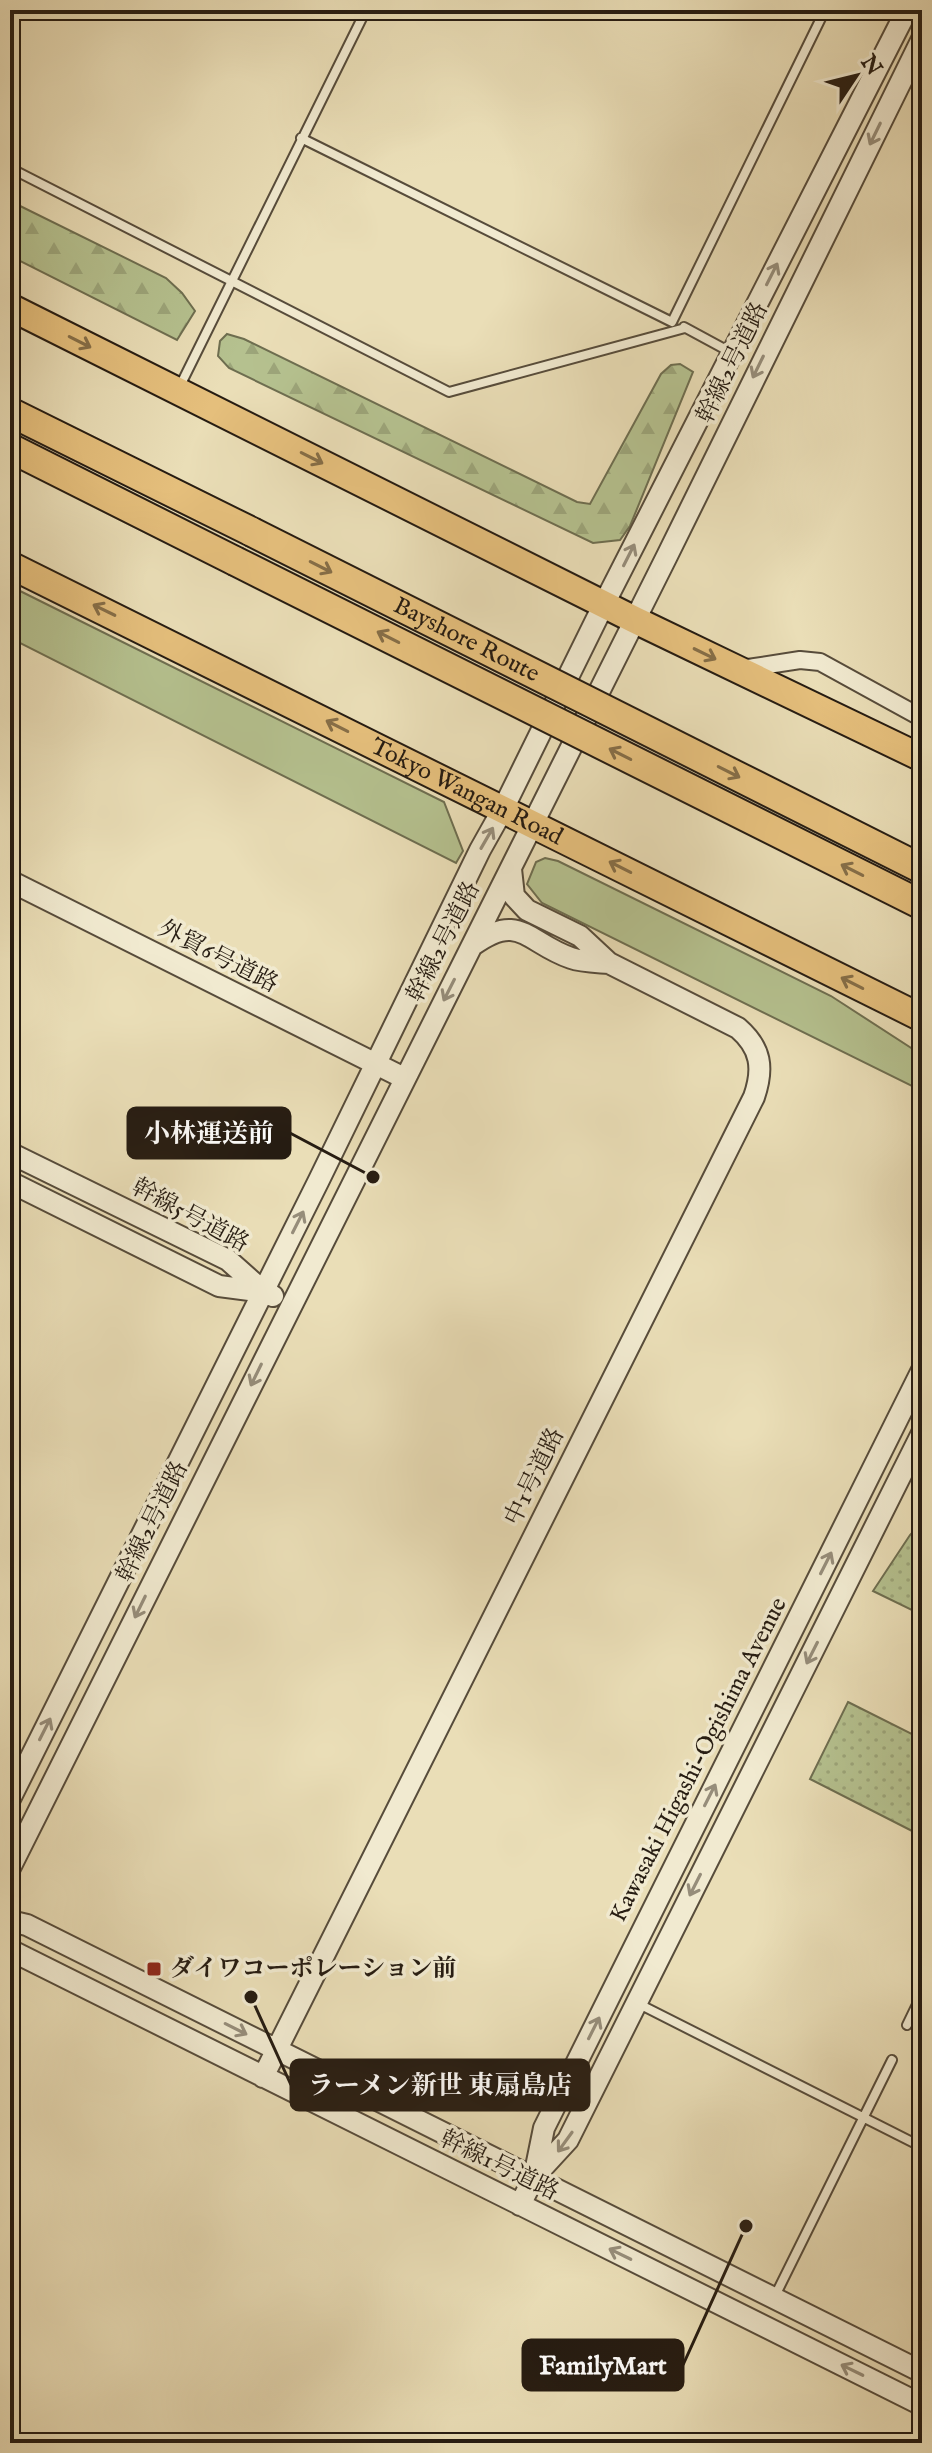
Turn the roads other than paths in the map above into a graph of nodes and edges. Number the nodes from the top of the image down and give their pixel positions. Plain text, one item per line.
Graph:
1 (366, 10) edge
2 (825, 10) edge
3 (907, 10) edge
4 (922, 39) edge
5 (301, 138) junction
6 (10, 168) edge
7 (232, 280) junction
8 (10, 307) edge
9 (672, 322) junction
10 (685, 328) junction
11 (732, 353) junction
12 (178, 391) junction
13 (10, 412) edge
14 (10, 448) edge
15 (10, 565) edge
16 (604, 604) junction
17 (635, 620) junction
18 (736, 670) junction
19 (922, 718) edge
20 (919, 756) edge
21 (503, 809) junction
22 (533, 824) junction
23 (511, 868) junction
24 (922, 869) edge
25 (10, 881) edge
26 (922, 905) edge
27 (471, 946) junction
28 (609, 963) junction
29 (922, 1018) edge
30 (376, 1065) junction
31 (404, 1078) junction
32 (10, 1153) edge
33 (10, 1182) edge
34 (264, 1292) junction
35 (291, 1305) junction
36 (922, 1370) edge
37 (922, 1433) edge
38 (10, 1799) edge
39 (10, 1868) edge
40 (10, 1921) edge
41 (10, 1950) edge
42 (922, 1994) edge
43 (636, 2002) junction
44 (907, 2025) dead end
45 (278, 2050) junction
46 (892, 2060) dead end
47 (263, 2077) junction
48 (864, 2117) junction
49 (922, 2147) edge
50 (534, 2177) junction
51 (520, 2205) junction
52 (774, 2297) junction
53 (922, 2372) edge
54 (922, 2405) edge

1 - 5 lane
2 - 9 lane
11 -> 3 street, 幹線2号道路
4 -> 17 street, 幹線2号道路
5 - 7 lane
5 - 9 lane
6 - 7 lane
7 - 10 lane
7 - 12 lane
8 -> 12 highway
9 - 10 lane
10 - 11 lane
16 -> 11 street, 幹線2号道路
12 -> 16 highway
13 -> 24 highway, Bayshore Route, bridge
26 -> 14 highway, Bayshore Route, bridge
21 -> 15 highway, Tokyo Wangan Road
16 - 17 highway
16 - 21 street, 幹線2号道路
17 -> 18 highway
17 - 22 street, 幹線2号道路
18 - 19 street
18 - 20 highway
21 - 22 highway, Tokyo Wangan Road
30 -> 21 street, 幹線2号道路
22 - 23 street, 幹線2号道路
29 -> 22 highway, Tokyo Wangan Road
23 - 27 street, 幹線2号道路
23 - 28 street, 中1号道路
25 - 30 street, 外貿6号道路
27 - 28 street, 中1号道路
27 -> 31 street, 幹線2号道路
28 - 45 street, 中1号道路
30 - 31 street, 外貿6号道路
34 -> 30 street, 幹線2号道路
31 - 35 street, 幹線2号道路
32 - 34 street, 幹線5号道路
33 - 34 street, 幹線5号道路
34 - 35 street
38 -> 34 street, 幹線2号道路
35 -> 39 street, 幹線2号道路
50 -> 36 street, Kawasaki Higashi-Ogishima Avenue
37 -> 43 street, Kawasaki Higashi-Ogishima Avenue
40 -> 45 street, 幹線1号道路
41 - 47 street, 幹線1号道路
42 - 44 lane
43 - 48 lane
43 -> 50 street, Kawasaki Higashi-Ogishima Avenue
45 - 47 street, 中1号道路
45 - 50 street, 幹線1号道路
46 - 48 lane
47 - 51 street, 幹線1号道路
48 - 49 lane
48 - 52 lane
50 - 51 street, Kawasaki Higashi-Ogishima Avenue
50 - 52 street, 幹線1号道路
54 -> 51 street, 幹線1号道路
52 - 53 street, 幹線1号道路

